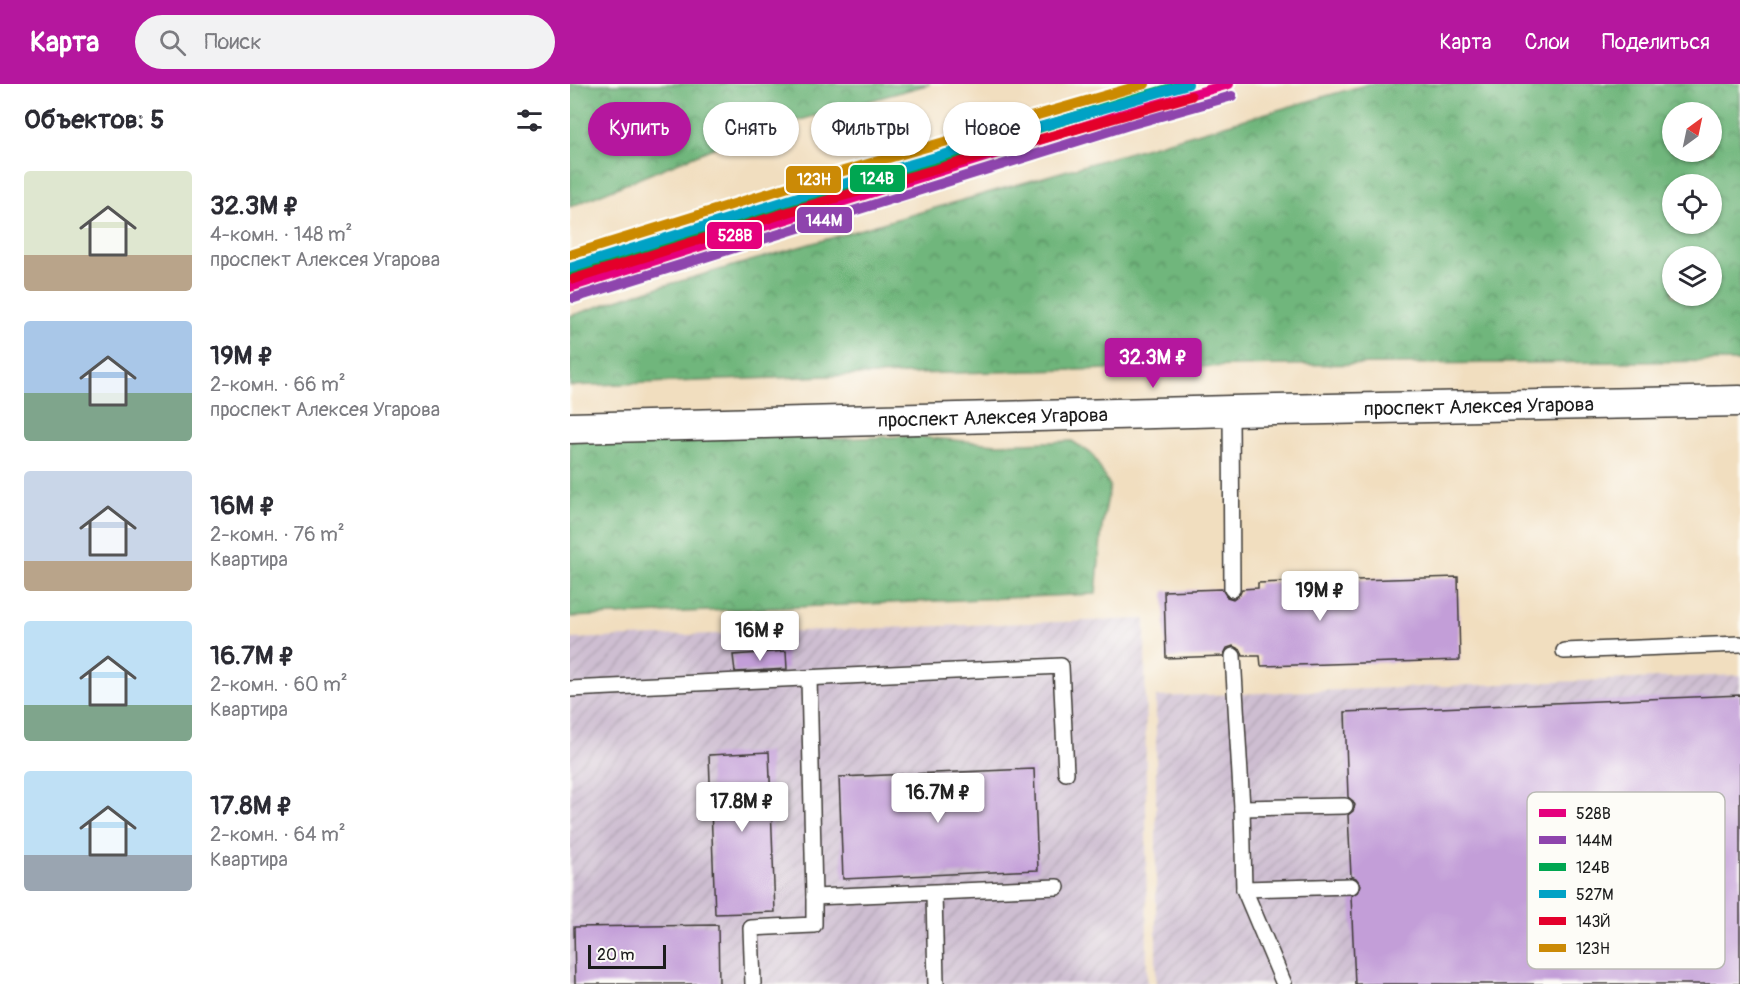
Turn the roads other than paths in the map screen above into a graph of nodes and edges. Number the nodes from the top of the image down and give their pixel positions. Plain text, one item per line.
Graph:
1 (1740, 400) edge
2 (1231, 411) junction
3 (570, 428) edge
4 (1232, 589) dead end
5 (1740, 644) edge
6 (1564, 651) dead end
7 (1233, 656) dead end
8 (809, 678) junction
9 (570, 688) edge
10 (1066, 773) dead end
11 (1345, 806) dead end
12 (1242, 808) junction
13 (1351, 886) dead end
14 (1057, 887) dead end
15 (1244, 888) junction
16 (934, 893) junction
17 (814, 897) junction
18 (753, 984) edge
19 (936, 984) edge
20 (1284, 984) edge

1 - 2 street, проспект Алексея Угарова
2 - 3 street, проспект Алексея Угарова
2 - 4 lane
5 - 6 lane
7 - 12 lane
8 - 9 lane
8 - 10 lane
8 - 17 lane
11 - 12 lane
12 - 15 lane
13 - 15 lane
14 - 16 lane
15 - 20 lane
16 - 17 lane
16 - 19 lane
17 - 18 lane

